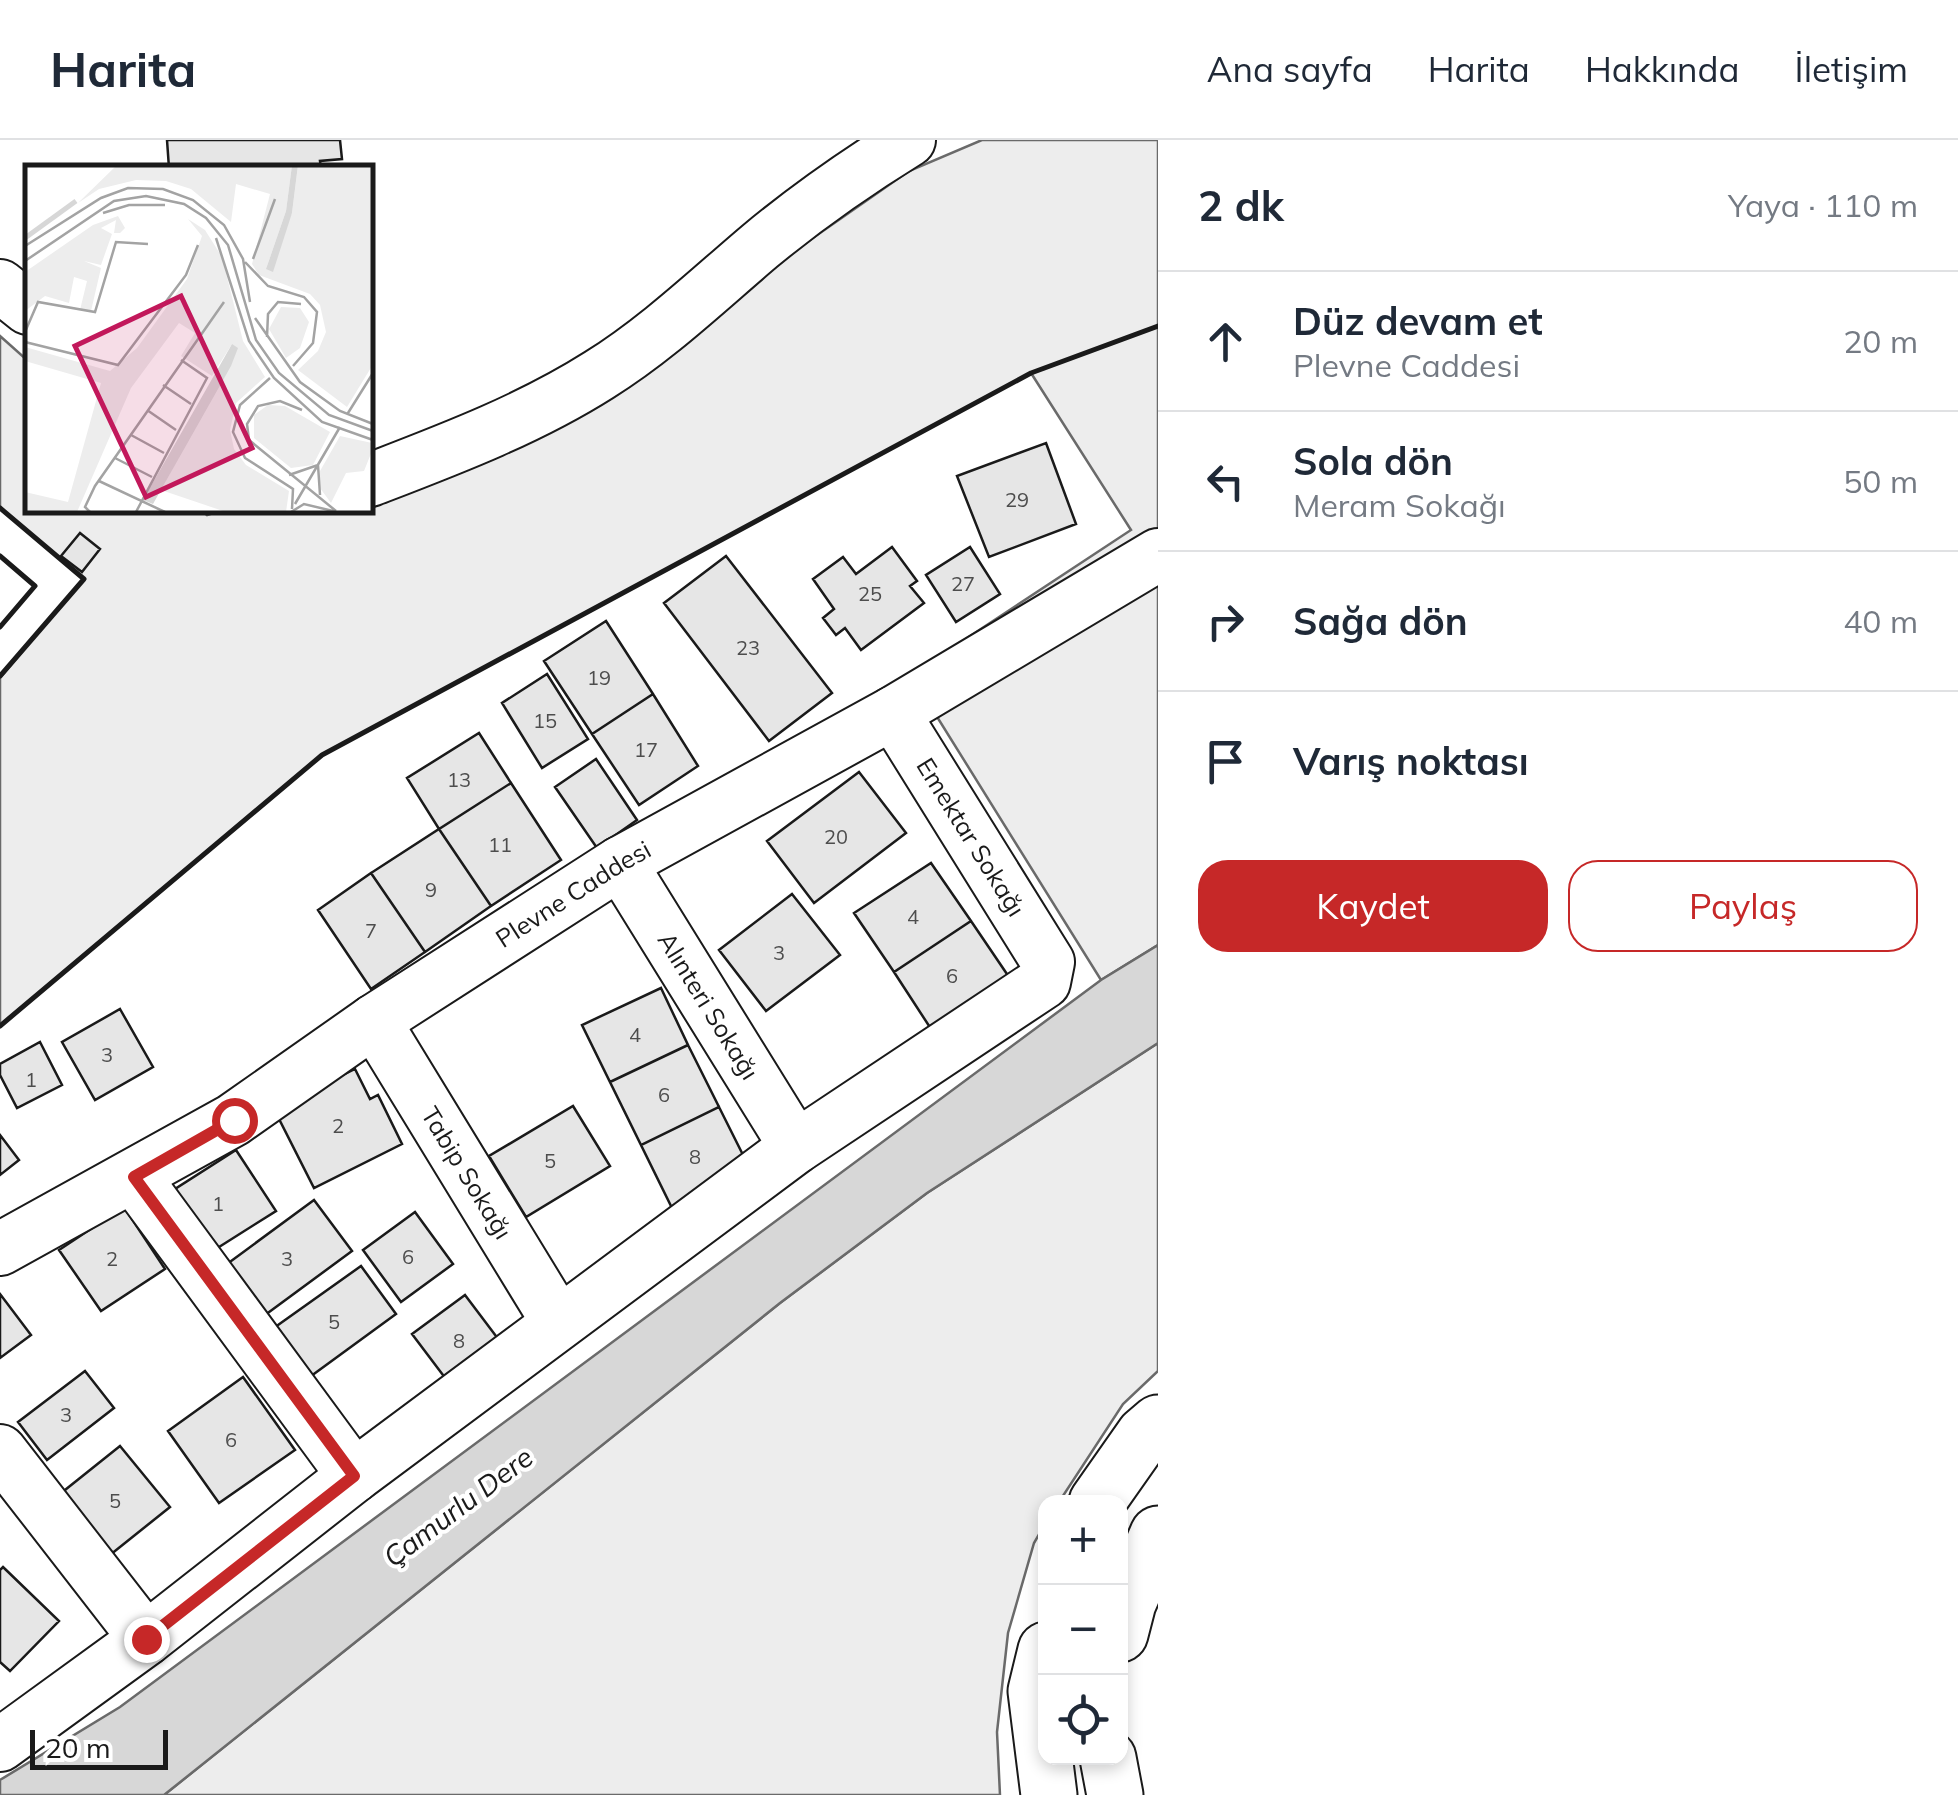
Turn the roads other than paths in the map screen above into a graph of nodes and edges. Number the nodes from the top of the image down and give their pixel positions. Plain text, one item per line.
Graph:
1 (909, 140) edge
2 (0, 286) edge
3 (25, 306) edge
4 (372, 479) edge
5 (1158, 555) edge
6 (893, 712) junction
7 (620, 863) junction
8 (374, 1021) junction
9 (796, 1147) junction
10 (134, 1177) junction
11 (0, 1249) edge
12 (558, 1322) junction
13 (1158, 1423) edge
14 (0, 1451) edge
15 (354, 1476) junction
16 (1102, 1495) edge
17 (1158, 1534) edge
18 (1128, 1603) edge
19 (146, 1639) junction
20 (1040, 1675) edge
21 (0, 1745) edge
22 (1109, 1765) edge
23 (1049, 1795) edge
24 (1115, 1795) edge

1 - 4 street
2 - 3 street
5 - 6 street, Plevne Caddesi
6 - 7 street, Plevne Caddesi
6 - 9 street, Emektar Sokağı
7 - 8 street, Plevne Caddesi
7 - 9 street, Alınteri Sokağı
8 - 10 street, Plevne Caddesi
8 - 12 street, Tabip Sokağı
9 - 12 street
10 - 11 street, Plevne Caddesi
10 - 15 street
12 - 15 street
13 - 16 highway
14 - 19 street
15 - 19 street
17 - 18 highway
19 - 21 street
20 - 23 highway
22 - 24 highway

